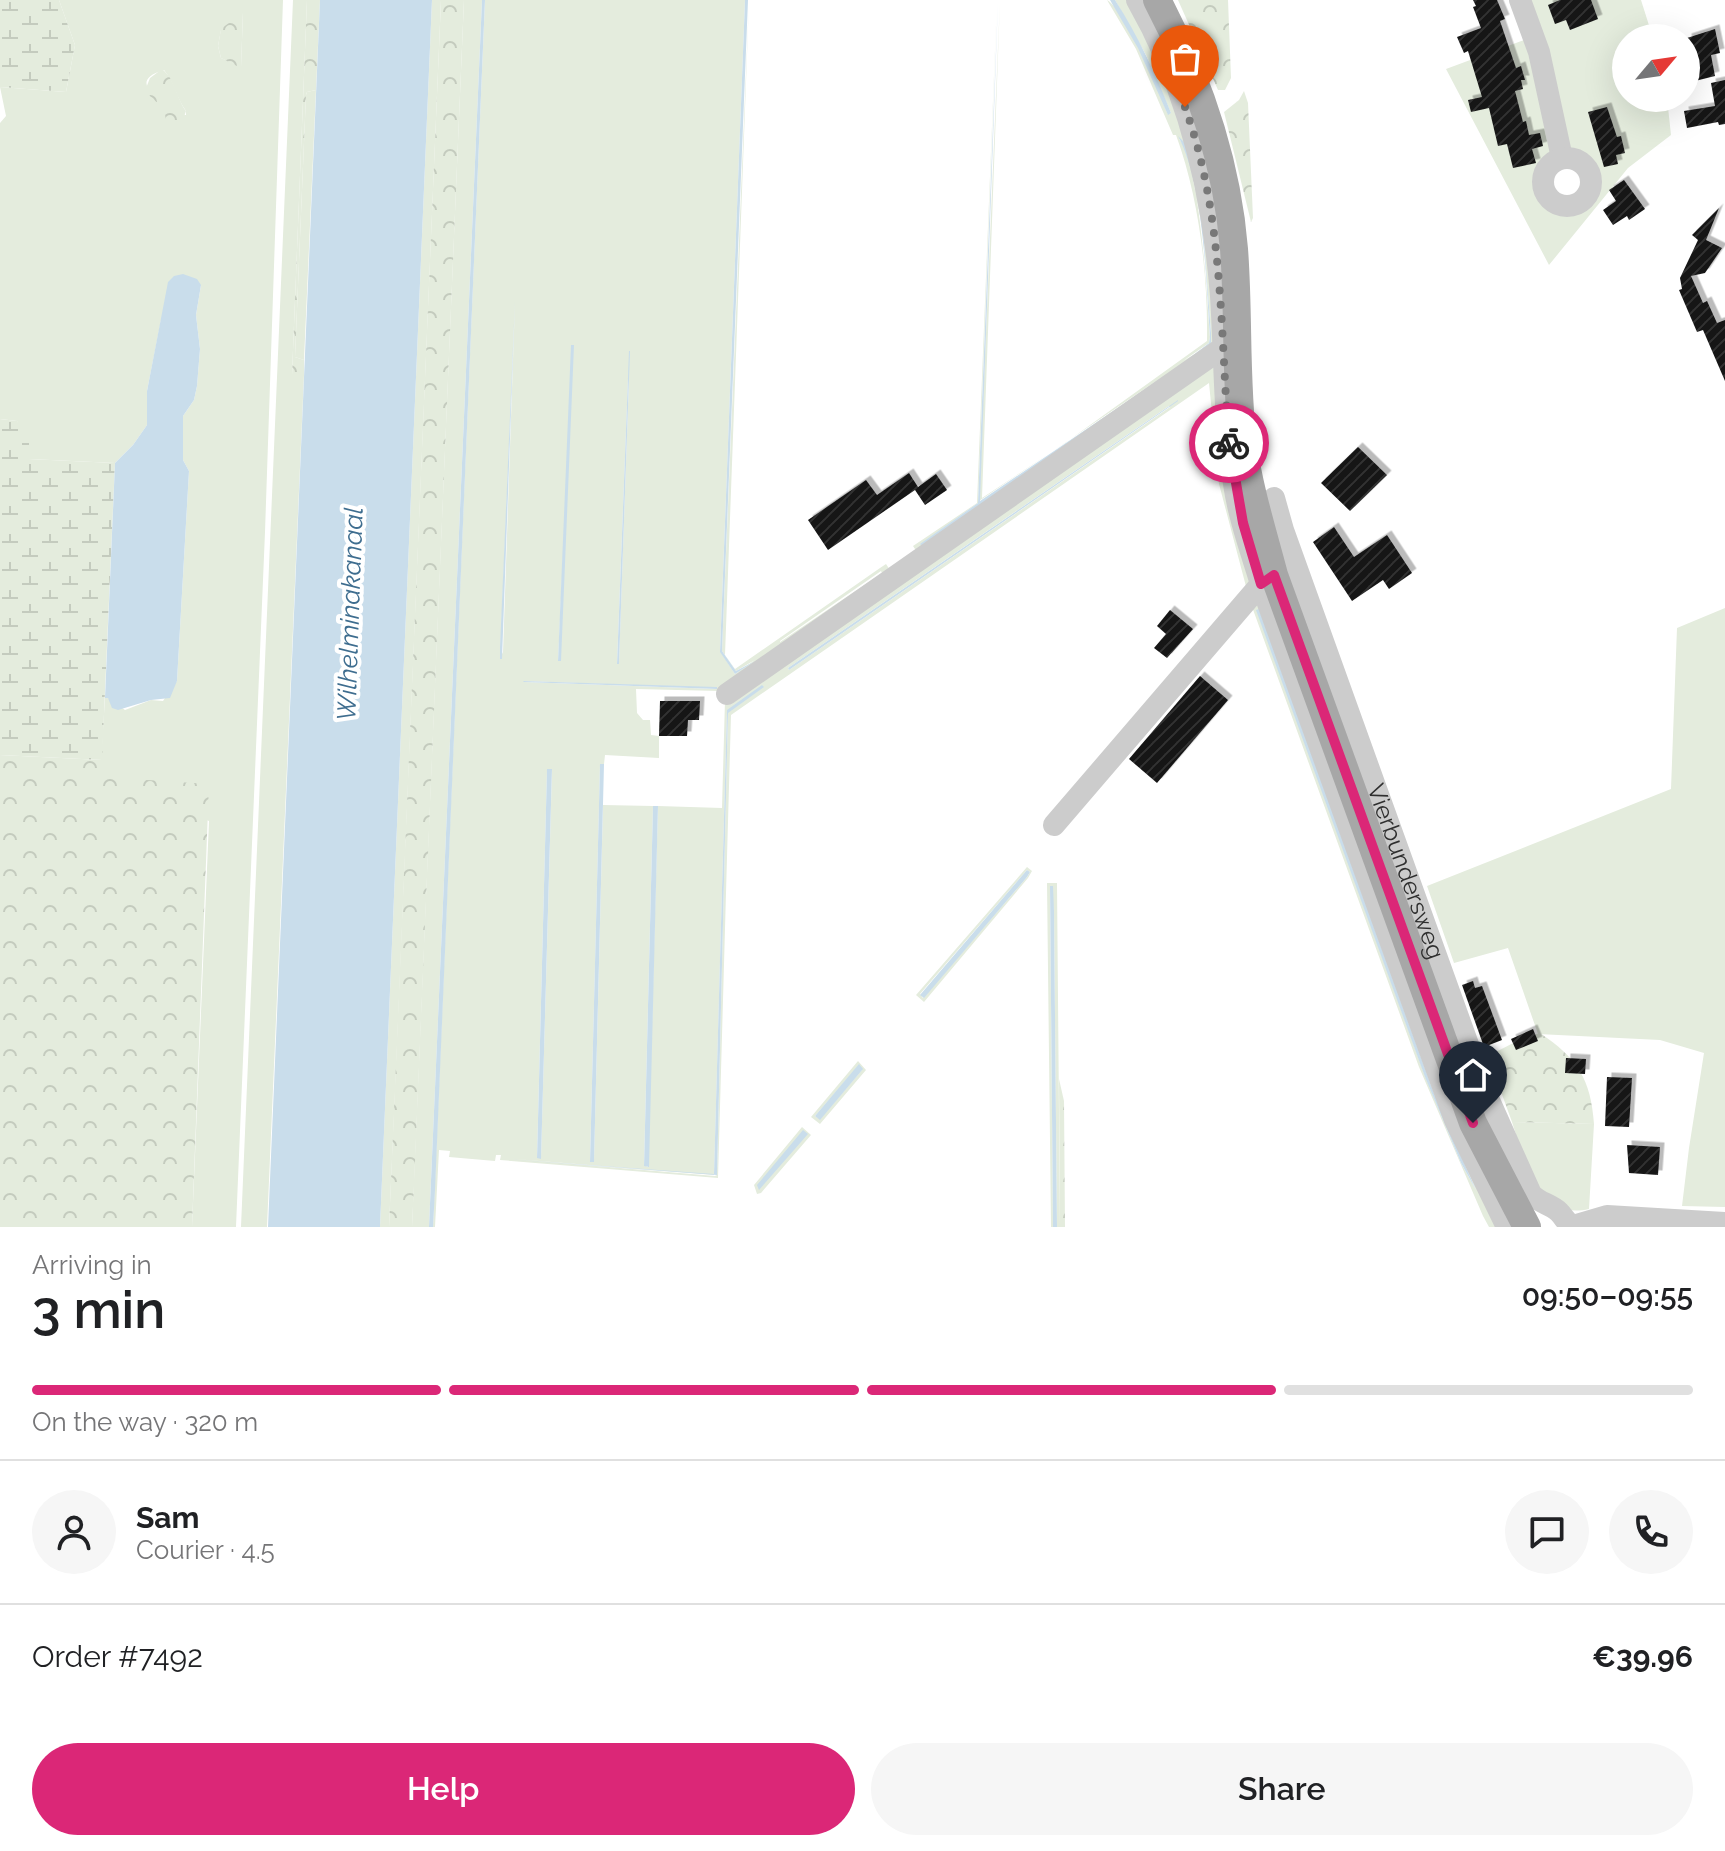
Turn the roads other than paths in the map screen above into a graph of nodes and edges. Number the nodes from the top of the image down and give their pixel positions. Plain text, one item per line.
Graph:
1 (1137, 0) edge
2 (1157, 0) edge
3 (1520, 0) edge
4 (1562, 158) dead end
5 (1230, 343) junction
6 (1274, 498) dead end
7 (1277, 575) junction
8 (727, 694) dead end
9 (1054, 825) dead end
10 (1725, 1223) edge
11 (1507, 1227) edge
12 (1527, 1227) edge

1 - 5 street, Vierbundersweg
2 - 5 main road, Vierbundersweg
3 - 4 street
5 - 7 main road, Vierbundersweg
5 - 8 street
6 - 7 street, Vierbundersweg
7 - 9 street
7 - 10 street, Vierbundersweg
7 - 11 street, Vierbundersweg
7 - 12 main road, Vierbundersweg

